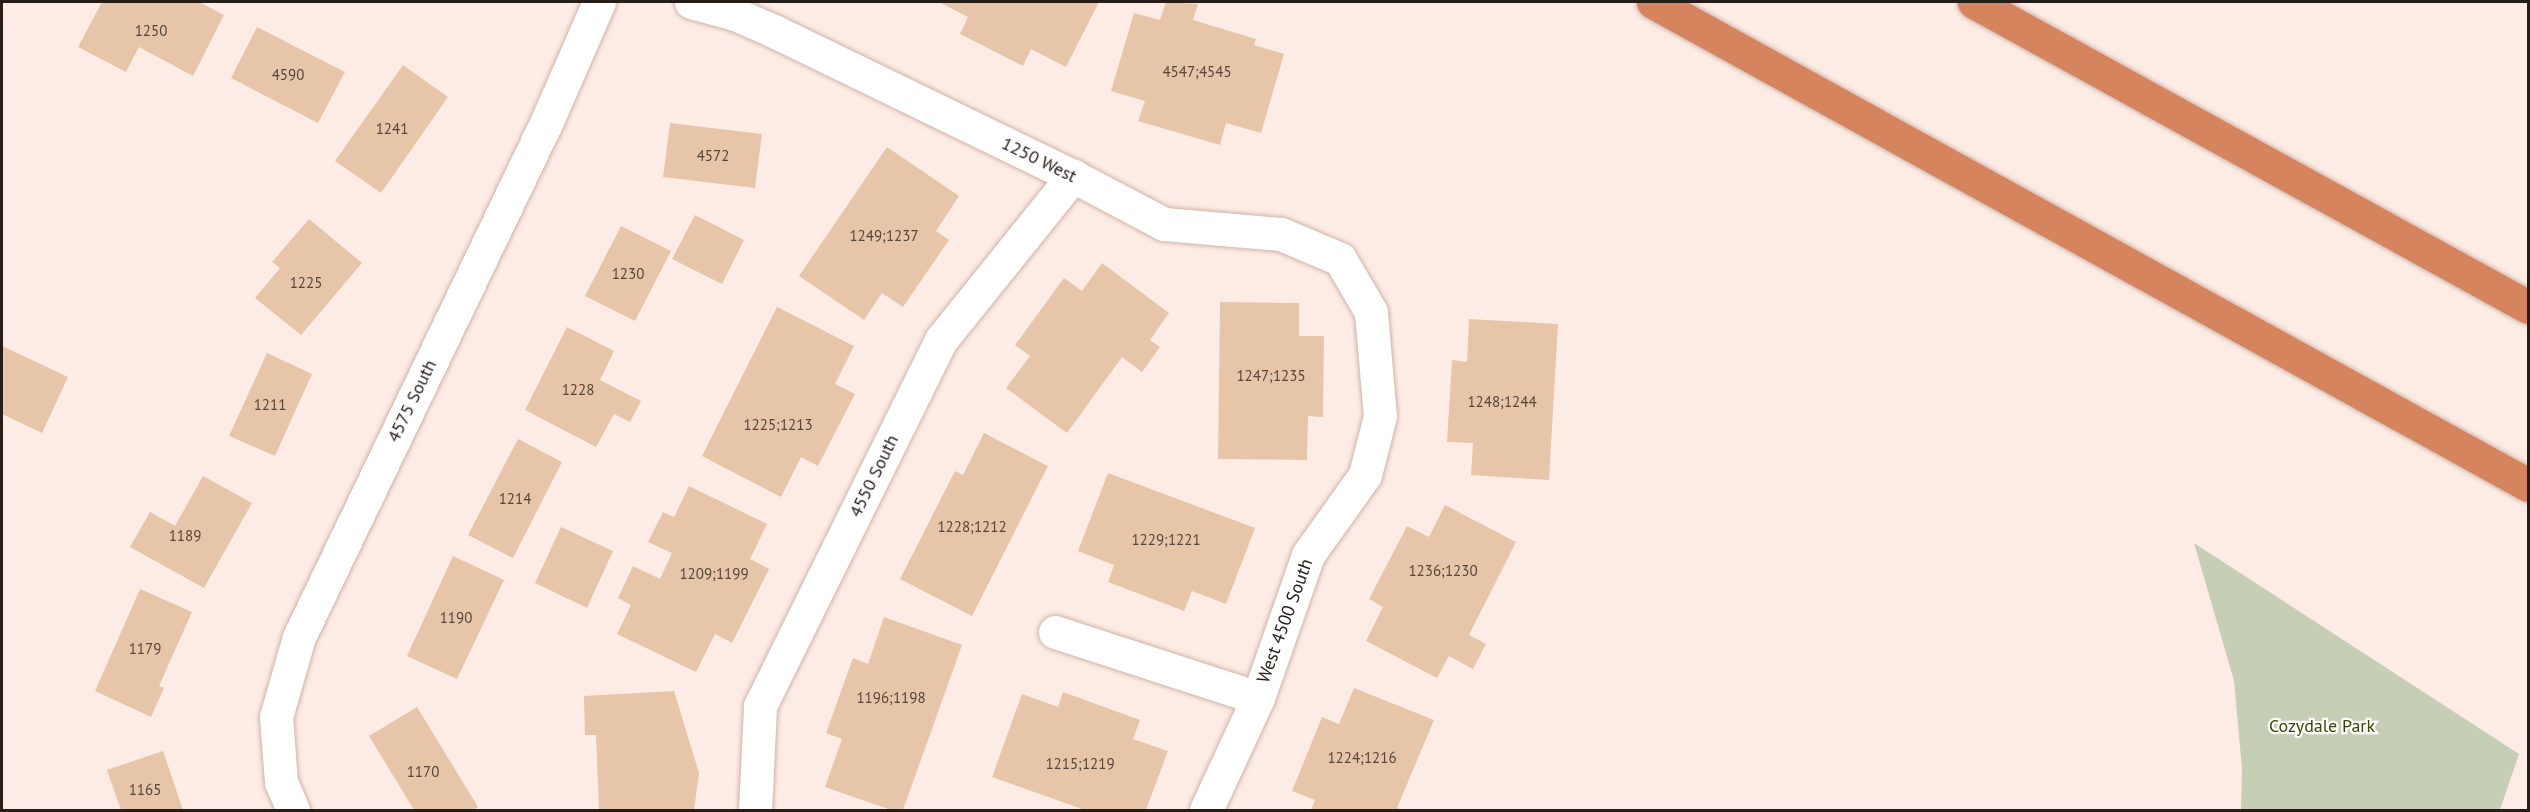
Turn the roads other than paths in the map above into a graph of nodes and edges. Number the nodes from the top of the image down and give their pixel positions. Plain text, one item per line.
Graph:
1 (599, 2) edge
2 (692, 2) edge
3 (1653, 2) edge
4 (1974, 2) edge
5 (1073, 176) junction
6 (2529, 307) edge
7 (1371, 312) joint
8 (2529, 485) edge
9 (1055, 633) dead end
10 (1258, 698) junction
11 (293, 810) edge
12 (755, 810) edge
13 (1206, 810) edge

1 - 11 street, 4575 South
2 - 5 street, 1250 West
3 - 8 highway
4 - 6 highway
5 - 7 street, 1250 West
5 - 12 street, 4550 South
7 - 10 street, West 4500 South
9 - 10 street, West 4500 South
10 - 13 street, West 4500 South

